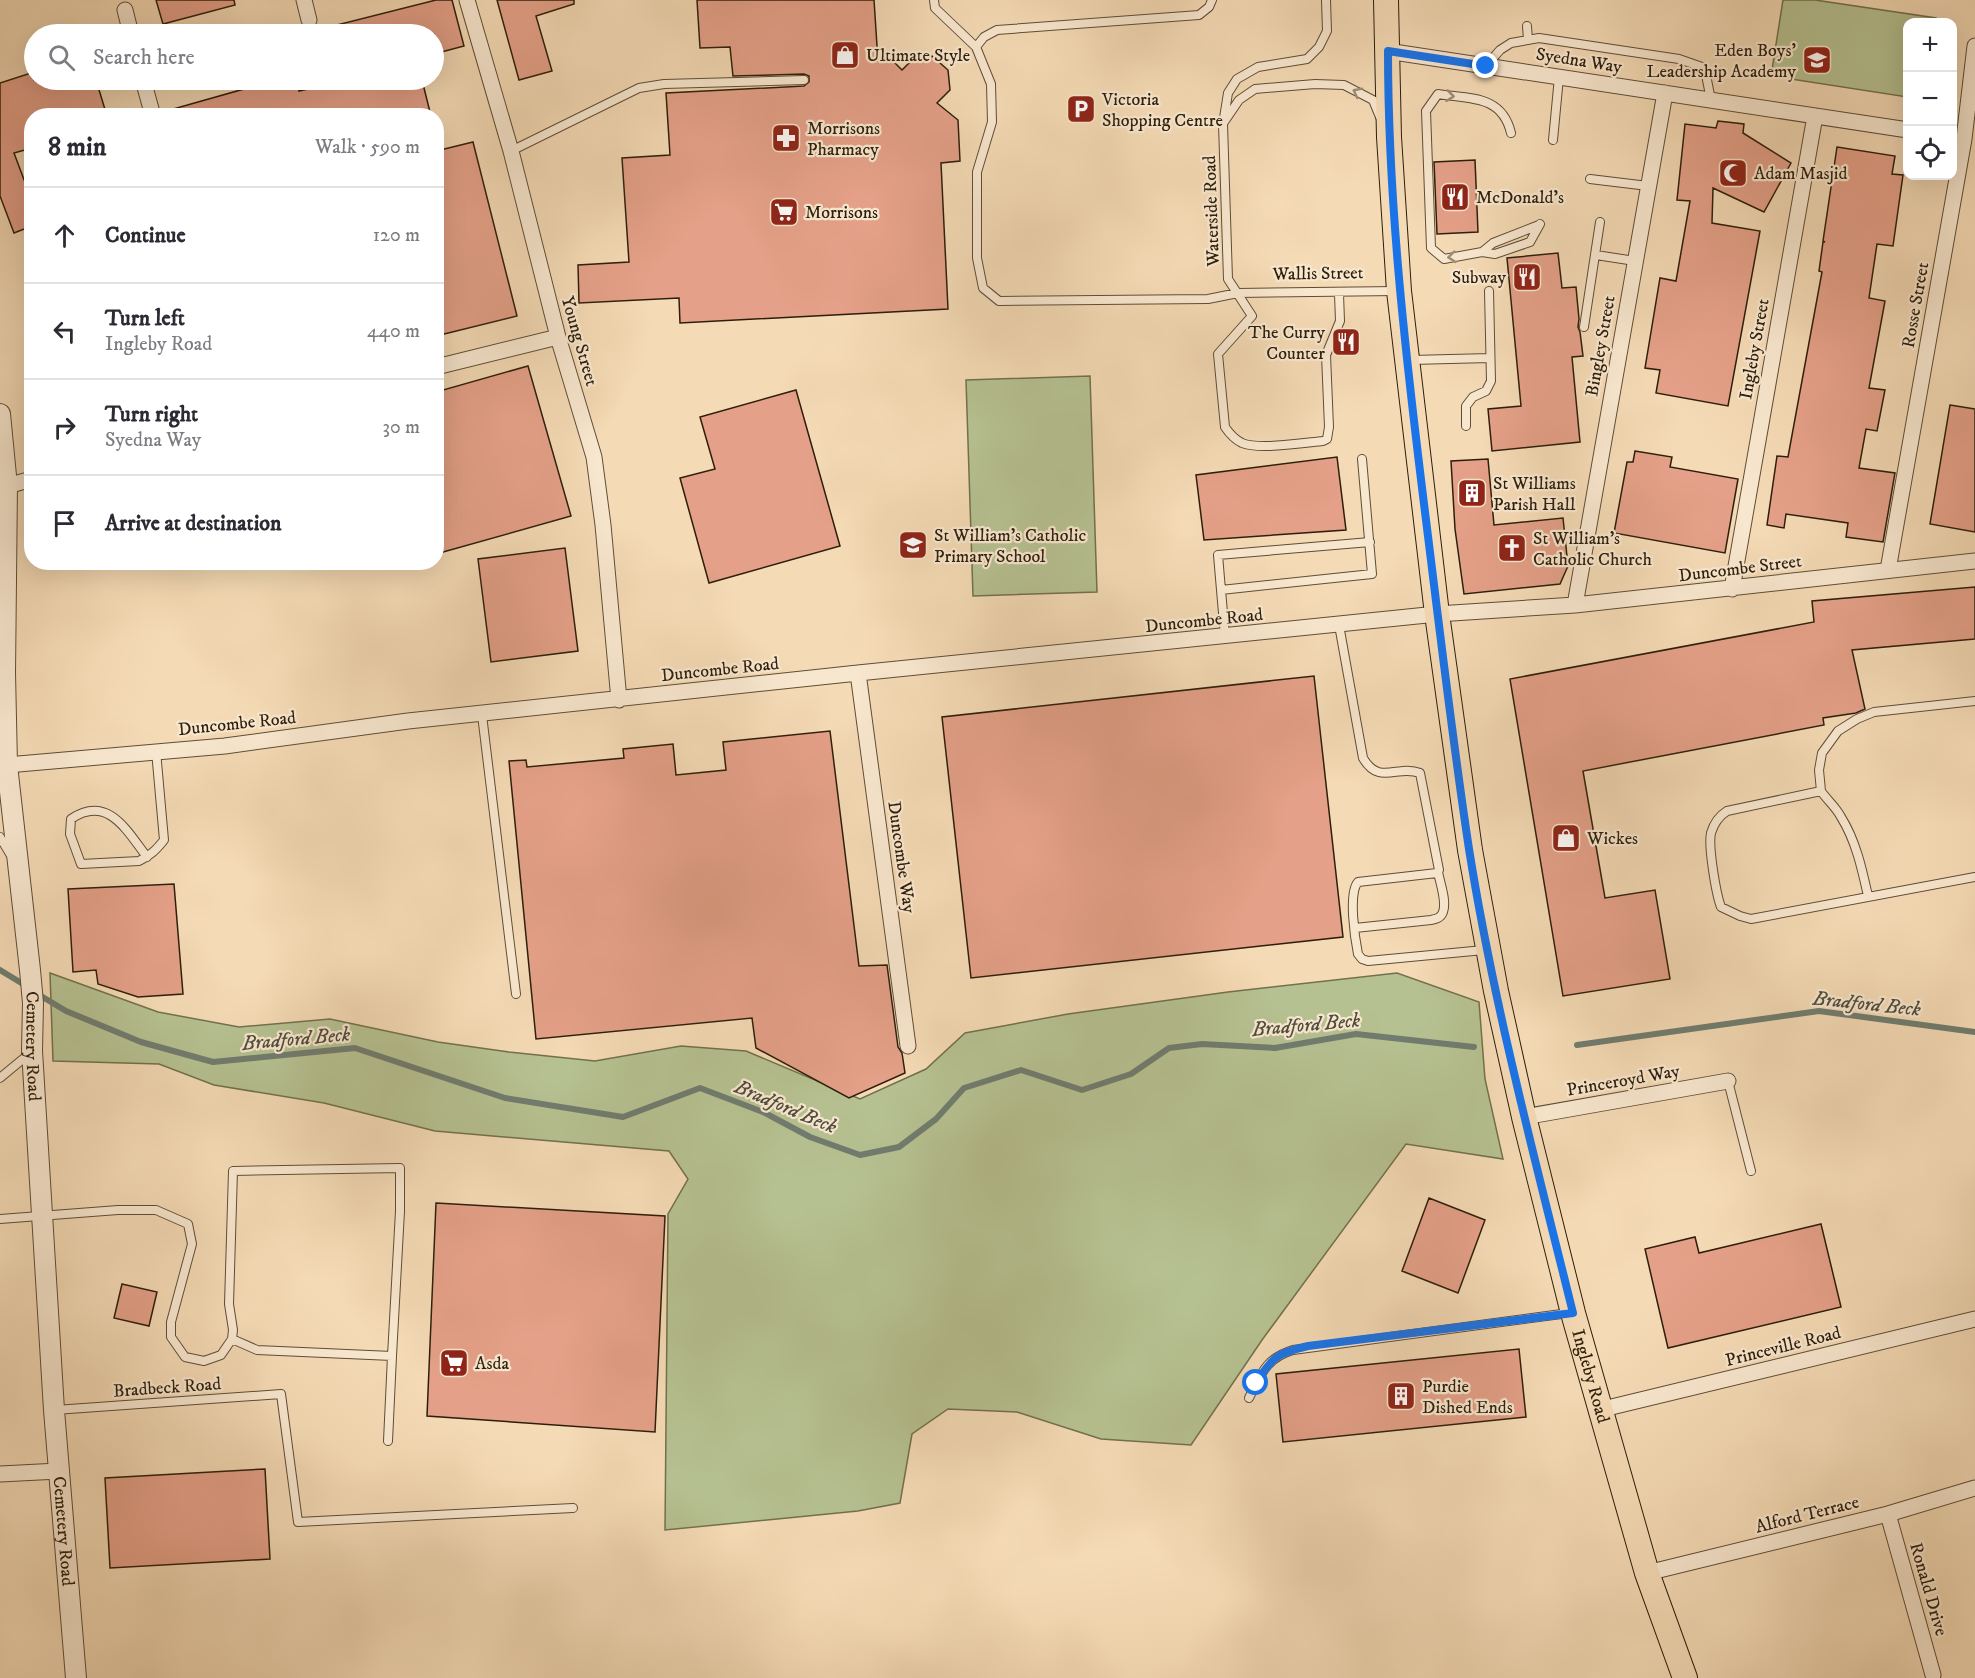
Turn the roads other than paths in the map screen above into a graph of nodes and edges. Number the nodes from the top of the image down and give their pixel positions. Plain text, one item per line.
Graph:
1 (304, 0) edge
2 (467, 0) edge
3 (934, 0) edge
4 (1212, 0) edge
5 (1326, 0) edge
6 (1386, 0) edge
7 (125, 10) dead end
8 (309, 20) dead end
9 (128, 24) edge
10 (1527, 26) dead end
11 (1528, 40) junction
12 (1975, 46) edge
13 (976, 47) junction
14 (1388, 51) junction
15 (1486, 66) junction
16 (1559, 77) junction
17 (804, 80) dead end
18 (146, 90) edge
19 (1665, 93) junction
20 (1711, 100) junction
21 (151, 108) edge
22 (1815, 116) junction
23 (1223, 124) junction
24 (1903, 129) edge
25 (1511, 132) dead end
26 (1389, 137) junction
27 (1958, 138) edge
28 (1553, 140) dead end
29 (511, 151) junction
30 (1590, 178) dead end
31 (1648, 186) junction
32 (1600, 222) dead end
33 (1540, 224) dead end
34 (1596, 255) junction
35 (1635, 261) junction
36 (1399, 291) junction
37 (1489, 291) dead end
38 (1238, 293) junction
39 (1339, 294) junction
40 (1584, 327) dead end
41 (558, 337) junction
42 (1490, 358) junction
43 (1406, 360) junction
44 (444, 365) edge
45 (0, 414) edge
46 (1466, 426) dead end
47 (1362, 459) dead end
48 (5, 475) edge
49 (24, 478) edge
50 (1370, 542) junction
51 (1975, 561) edge
52 (1888, 570) junction
53 (1732, 589) junction
54 (1221, 590) junction
55 (1575, 605) junction
56 (1437, 614) junction
57 (1339, 625) junction
58 (1225, 637) junction
59 (858, 674) junction
60 (2, 678) edge
61 (619, 700) junction
62 (1975, 701) edge
63 (482, 715) junction
64 (156, 751) junction
65 (2, 767) edge
66 (1821, 791) junction
67 (0, 837) edge
68 (147, 857) junction
69 (18, 865) junction
70 (1438, 872) junction
71 (1975, 878) edge
72 (1868, 896) junction
73 (1355, 928) junction
74 (1488, 950) junction
75 (516, 994) dead end
76 (908, 1046) dead end
77 (32, 1051) junction
78 (0, 1078) edge
79 (1728, 1081) joint
80 (1524, 1117) junction
81 (1751, 1171) dead end
82 (42, 1216) junction
83 (0, 1219) edge
84 (1573, 1313) junction
85 (1975, 1319) edge
86 (232, 1340) junction
87 (392, 1356) junction
88 (1248, 1398) dead end
89 (54, 1410) junction
90 (1599, 1410) junction
91 (388, 1442) dead end
92 (59, 1471) junction
93 (0, 1474) edge
94 (1975, 1488) edge
95 (573, 1508) dead end
96 (1888, 1514) junction
97 (1647, 1573) junction
98 (1933, 1675) dead end
99 (76, 1678) edge
100 (1685, 1678) edge

1 - 8 street
2 - 29 street, Young Street
3 - 13 lane
4 - 13 lane
5 - 23 lane, Waterside Road
6 - 14 main road, Ingleby Road
7 - 9 street
10 - 11 lane
11 - 15 lane
11 - 20 lane
12 - 27 street, Rosse Street
13 - 38 lane, Wallis Street
14 - 15 street, Syedna Way
14 - 26 main road, Ingleby Road
15 - 16 street, Syedna Way
16 - 19 street, Syedna Way
16 - 28 lane
17 - 29 lane
18 - 21 street
19 - 20 street, Syedna Way
19 - 31 street, Bingley Street
20 - 22 street, Syedna Way
22 - 24 street, Syedna Way
22 - 53 street, Ingleby Street
26 -> 23 lane
23 - 38 lane, Waterside Road
33 -> 25 lane
26 - 36 main road, Ingleby Road
27 - 52 street, Rosse Street
29 - 41 street, Young Street
30 - 31 lane
31 - 35 street, Bingley Street
32 - 34 lane
34 - 35 lane
34 - 40 lane
35 - 55 street, Bingley Street
36 - 39 lane, Wallis Street
36 - 43 main road, Ingleby Road
37 - 42 lane
38 - 39 lane, Wallis Street
38 - 39 lane, Waterside Road
41 - 44 street
41 - 61 street, Young Street
42 - 43 lane
42 - 46 lane
43 - 56 main road, Ingleby Road
45 - 48 street, Cemetery Road
47 - 50 lane
48 - 49 street
48 - 60 street, Cemetery Road
50 - 54 lane
50 - 54 lane
51 - 52 street, Duncombe Street
52 - 53 street, Duncombe Street
53 - 55 street, Duncombe Street
54 - 58 lane
55 - 56 street, Duncombe Street
56 - 57 street, Duncombe Road
56 - 74 main road, Ingleby Road
57 - 58 street, Duncombe Road
57 - 70 lane
58 - 59 street, Duncombe Road
59 - 61 street, Duncombe Road
59 - 76 street, Duncombe Way
60 - 65 street, Cemetery Road
61 - 63 street, Duncombe Road
62 - 66 lane
63 - 64 street, Duncombe Road
63 - 75 lane
64 - 65 street, Duncombe Road
64 - 68 lane
65 - 69 street, Cemetery Road
66 - 72 lane
66 - 72 lane
67 - 69 lane
68 - 68 lane
69 - 77 street, Cemetery Road
70 - 73 lane
70 - 73 lane
71 - 72 lane
73 - 74 lane
74 - 80 main road, Ingleby Road
77 - 78 lane
77 - 82 street, Cemetery Road
79 - 80 street, Princeroyd Way
79 - 81 lane
80 - 84 main road, Ingleby Road
82 - 83 lane
82 - 86 lane
82 - 89 street, Cemetery Road
84 - 88 lane
84 - 90 main road, Ingleby Road
85 - 90 street, Princeville Road
86 - 87 lane
86 - 87 lane
87 - 91 lane
89 - 92 street, Cemetery Road
89 - 95 lane, Bradbeck Road
90 - 97 main road, Ingleby Road
92 - 93 street
92 - 99 street, Cemetery Road
94 - 96 street, Alford Terrace
96 - 97 street, Alford Terrace
96 - 98 street, Ronald Drive
97 - 100 main road, Ingleby Road

